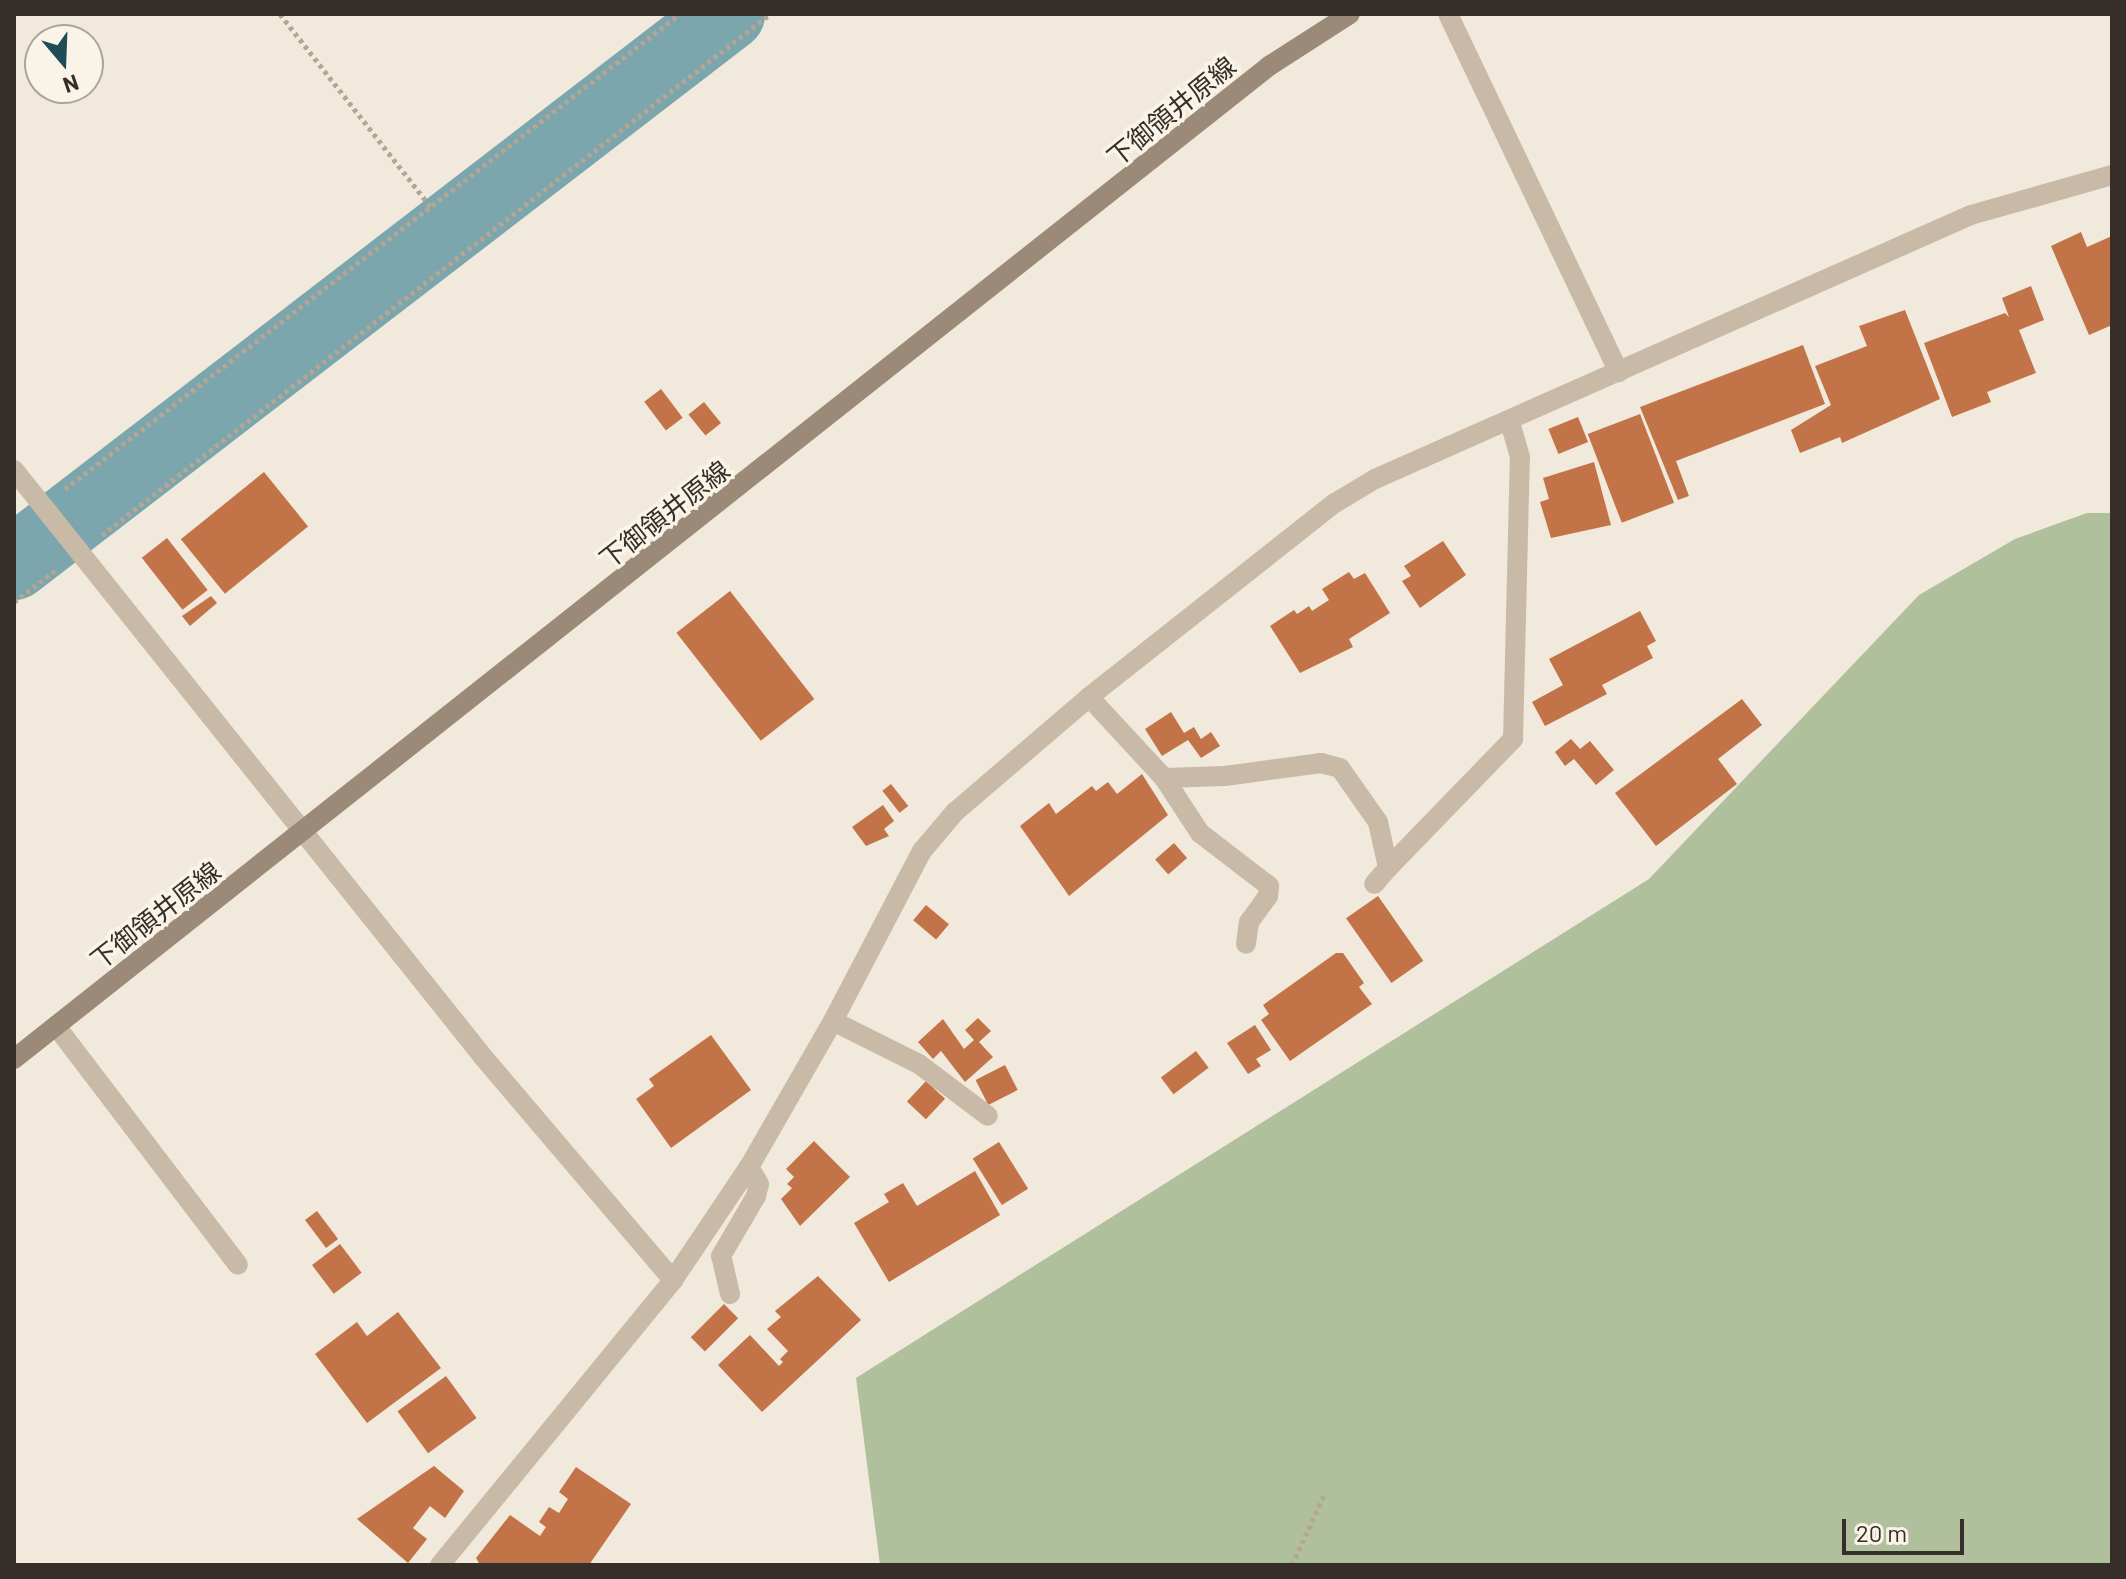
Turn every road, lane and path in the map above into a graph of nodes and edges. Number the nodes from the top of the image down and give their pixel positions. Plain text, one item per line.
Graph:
1 (280, 14) edge
2 (680, 14) edge
3 (770, 14) edge
4 (1350, 14) edge
5 (1448, 14) edge
6 (2112, 175) edge
7 (430, 206) junction
8 (1619, 372) junction
9 (1510, 421) junction
10 (14, 470) edge
11 (45, 510) junction
12 (75, 550) junction
13 (14, 602) edge
14 (1089, 697) junction
15 (1164, 778) junction
16 (302, 833) junction
17 (1388, 868) junction
18 (1374, 884) dead end
19 (1246, 944) dead end
20 (833, 1021) junction
21 (56, 1026) junction
22 (14, 1059) edge
23 (988, 1116) dead end
24 (749, 1167) junction
25 (238, 1265) dead end
26 (673, 1280) junction
27 (730, 1294) dead end
28 (1325, 1493) dead end
29 (440, 1565) edge
30 (1292, 1565) edge

1 - 7 path
2 - 7 path
3 - 12 path
4 - 16 main road, 下御領井原線
5 - 8 street
6 - 8 street
7 - 11 path
8 - 9 street
9 - 14 street
9 - 17 street
10 - 11 street
11 - 12 street
12 - 13 path
12 - 16 street
14 - 15 street
14 - 20 street
15 - 17 street
15 - 19 street
16 - 21 main road, 下御領井原線
16 - 26 street
17 - 18 street
20 - 23 street
20 - 24 street
21 - 22 main road, 下御領井原線
21 - 25 street
24 - 26 street
24 - 27 street
26 - 29 street
28 - 30 path

